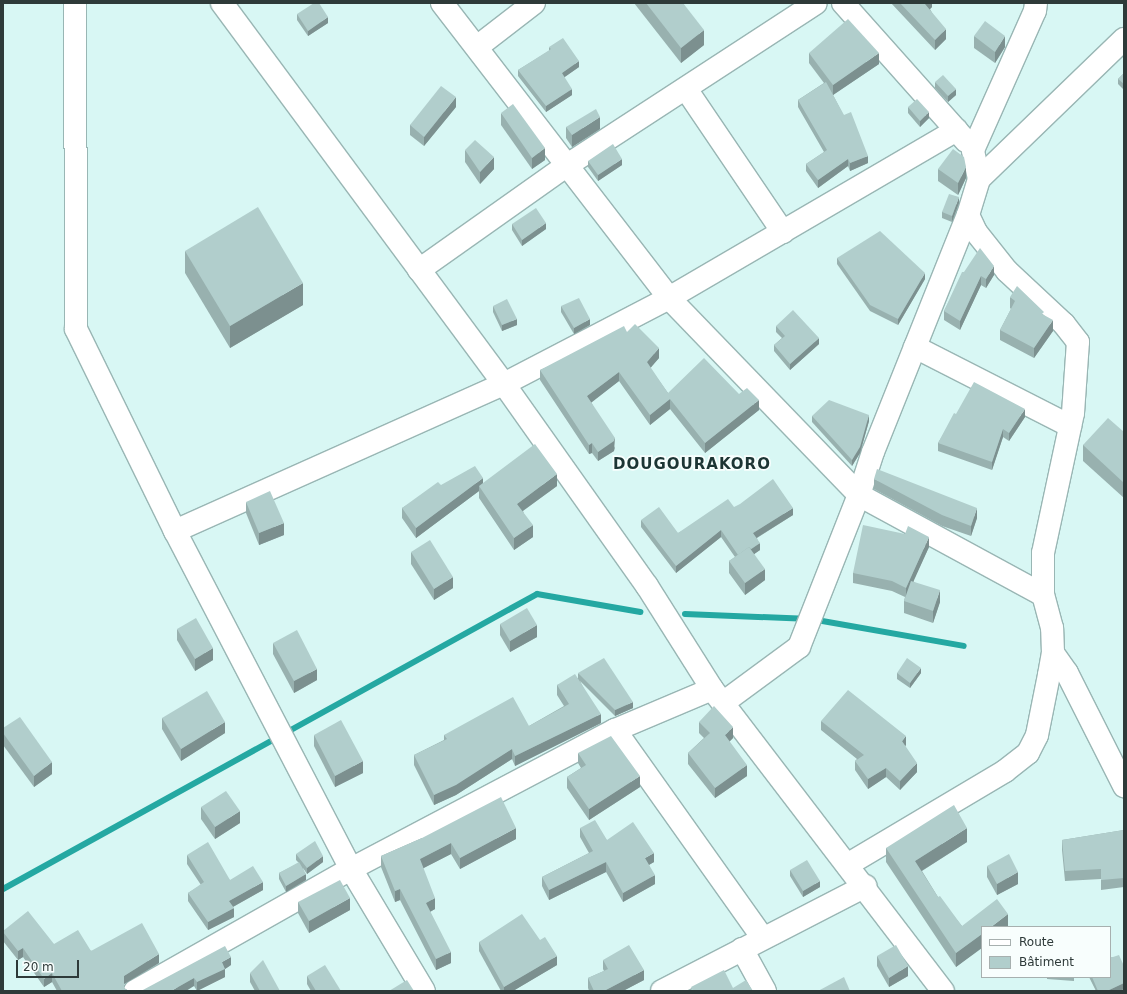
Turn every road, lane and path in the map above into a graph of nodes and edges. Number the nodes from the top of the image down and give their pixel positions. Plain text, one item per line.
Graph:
1 (75, 3) edge
2 (222, 3) edge
3 (442, 3) edge
4 (534, 3) edge
5 (816, 3) edge
6 (843, 3) edge
7 (1033, 6) edge
8 (1124, 39) edge
9 (477, 47) junction
10 (686, 89) junction
11 (957, 130) junction
12 (972, 150) junction
13 (566, 166) junction
14 (979, 179) junction
15 (968, 215) junction
16 (783, 232) junction
17 (419, 270) junction
18 (669, 298) junction
19 (915, 347) junction
20 (504, 384) junction
21 (1070, 426) junction
22 (859, 495) junction
23 (174, 531) junction
24 (1042, 595) junction
25 (1053, 653) junction
26 (718, 696) junction
27 (615, 730) junction
28 (1122, 772) edge
29 (847, 865) junction
30 (351, 868) junction
31 (865, 886) junction
32 (763, 938) junction
33 (742, 949) junction
34 (135, 991) edge
35 (424, 991) edge
36 (662, 991) edge
37 (765, 991) edge
38 (943, 991) edge

1 - 23 street
2 - 17 street
3 - 9 street
4 - 9 street
5 - 10 street
6 - 11 street
7 - 12 street
8 - 14 street
9 - 13 street
10 - 13 street
10 - 16 street
11 - 12 street
11 - 16 street
12 - 14 street
13 - 17 street
13 - 18 street
14 - 15 street
15 - 19 street
15 - 21 street
16 - 18 street
17 - 20 street
18 - 20 street
18 - 22 street
19 - 21 street
19 - 22 street
20 - 23 street
20 - 26 street
21 - 24 street
22 - 24 street
22 - 26 street
23 - 30 street
24 - 25 street
25 - 28 street
25 - 29 street
26 - 27 street
26 - 29 street
27 - 30 street
27 - 32 street
29 - 31 street
30 - 34 street
30 - 35 street
31 - 32 street
31 - 38 street
32 - 33 street
33 - 36 street
33 - 37 street

